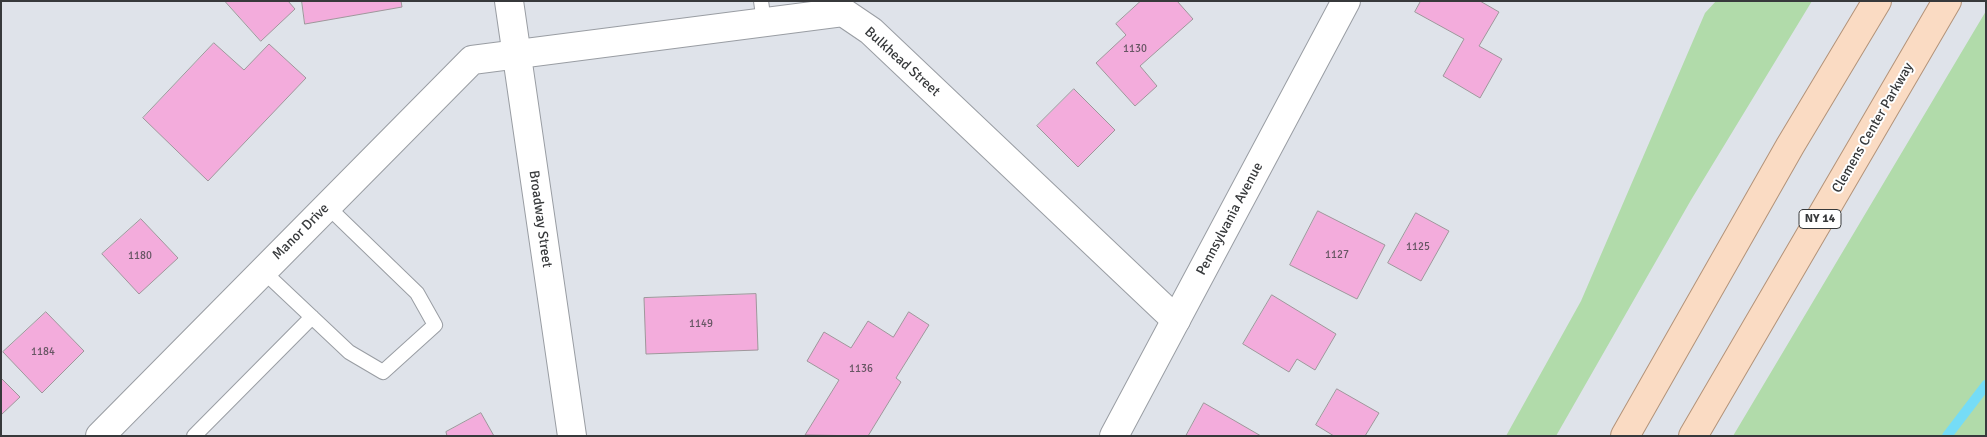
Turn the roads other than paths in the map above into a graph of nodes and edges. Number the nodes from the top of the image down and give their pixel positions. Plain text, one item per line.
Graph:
1 (509, 1) edge
2 (1346, 1) edge
3 (1877, 1) edge
4 (1947, 1) edge
5 (762, 12) edge
6 (516, 55) junction
7 (327, 206) junction
8 (263, 271) junction
9 (312, 317) junction
10 (1176, 320) junction
11 (100, 436) edge
12 (194, 436) edge
13 (572, 436) edge
14 (1114, 436) edge
15 (1625, 436) edge
16 (1693, 436) edge

1 - 6 street, Broadway Street
2 - 10 street, Pennsylvania Avenue
3 - 15 main road
4 - 16 main road, Clemens Center Parkway / NY 14
5 - 6 street, Bulkhead Street
5 - 10 street, Bulkhead Street
6 - 7 street, Manor Drive
6 - 13 street, Broadway Street
7 - 8 street, Manor Drive
7 - 9 lane
8 - 9 lane
8 - 11 street, Manor Drive
9 - 12 lane
10 - 14 street, Pennsylvania Avenue

